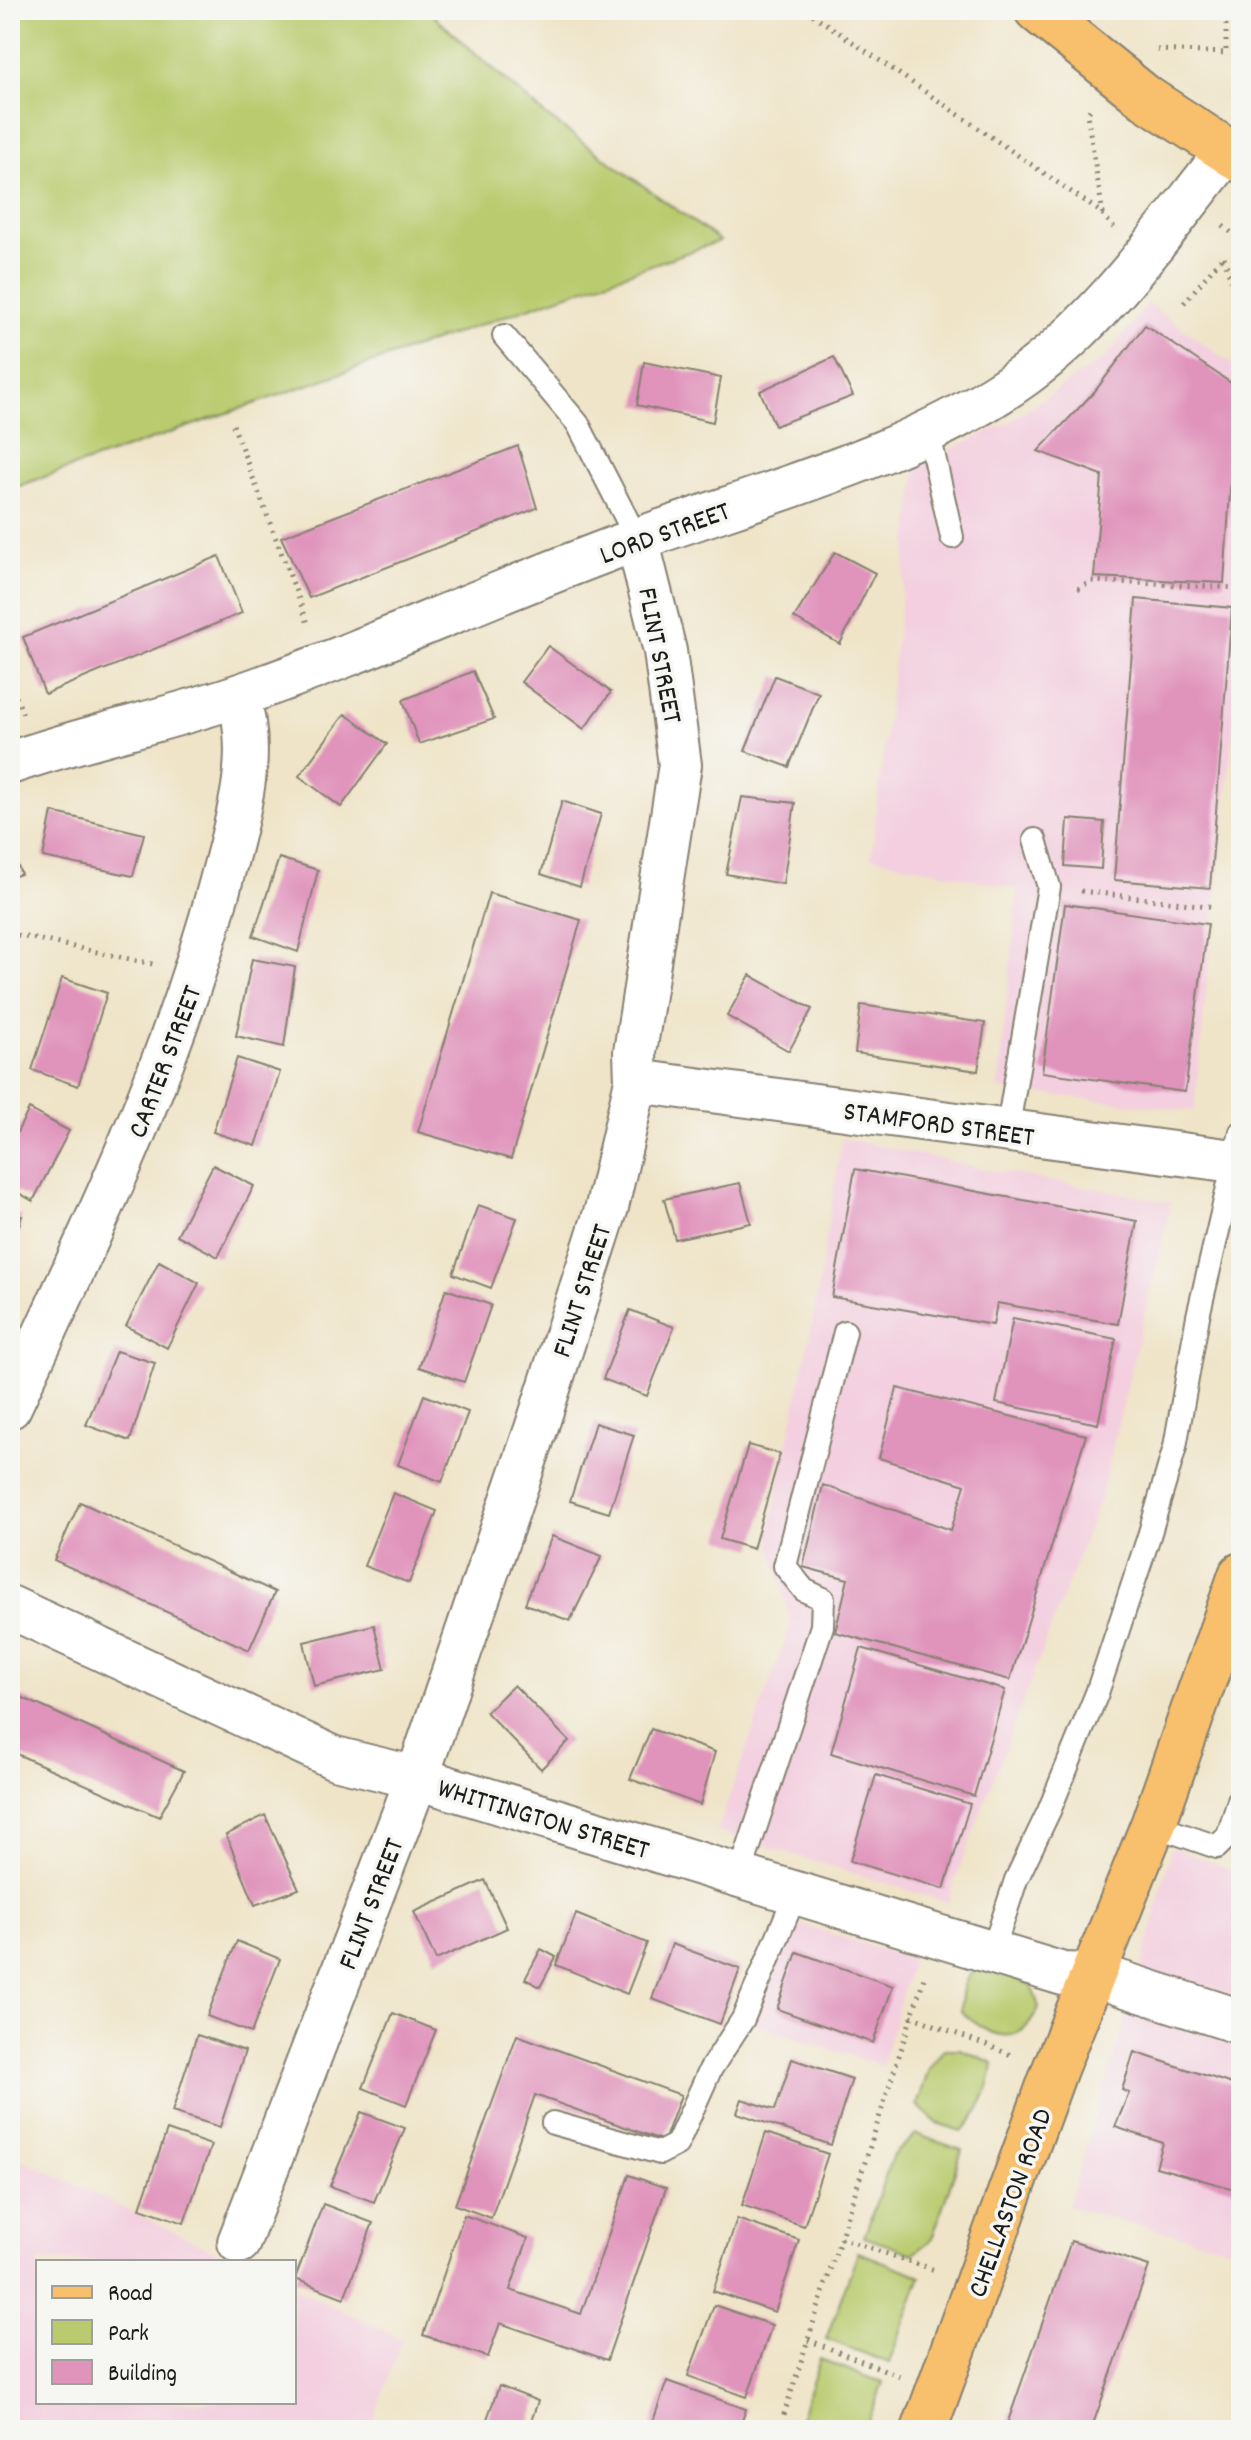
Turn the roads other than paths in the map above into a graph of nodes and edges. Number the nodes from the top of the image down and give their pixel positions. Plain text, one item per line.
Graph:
1 (1037, 10) edge
2 (1233, 156) edge
3 (504, 336) dead end
4 (928, 430) junction
5 (952, 537) dead end
6 (637, 539) junction
7 (238, 696) junction
8 (10, 763) edge
9 (1035, 840) dead end
10 (636, 1081) junction
11 (1007, 1132) junction
12 (1239, 1152) edge
13 (845, 1332) dead end
14 (10, 1407) edge
15 (1241, 1575) edge
16 (10, 1607) edge
17 (417, 1778) junction
18 (1241, 1794) edge
19 (1153, 1825) junction
20 (739, 1877) junction
21 (796, 1893) junction
22 (992, 1953) junction
23 (1095, 1975) junction
24 (1241, 2022) edge
25 (553, 2123) dead end
26 (239, 2242) dead end
27 (932, 2410) edge

1 - 2 main road
2 - 4 street, LORD STREET
3 - 6 lane, FLINT STREET
4 - 5 lane
4 - 6 street, LORD STREET
6 - 7 street, LORD STREET
6 - 10 street, FLINT STREET
7 - 8 street, LORD STREET
7 - 14 street, CARTER STREET
9 - 11 lane
10 - 11 street, STAMFORD STREET
10 - 17 street, FLINT STREET
11 - 12 street, STAMFORD STREET
12 - 22 lane
13 - 20 lane
15 - 19 main road, CHELLASTON ROAD
16 - 17 street, WHITTINGTON STREET
17 - 20 street, WHITTINGTON STREET
17 - 26 street, FLINT STREET
18 - 19 lane
19 - 23 main road, CHELLASTON ROAD
20 - 21 street, WHITTINGTON STREET
21 - 22 street, WHITTINGTON STREET
21 - 25 lane
22 - 23 street, WHITTINGTON STREET
23 - 24 street
23 - 27 main road, CHELLASTON ROAD

